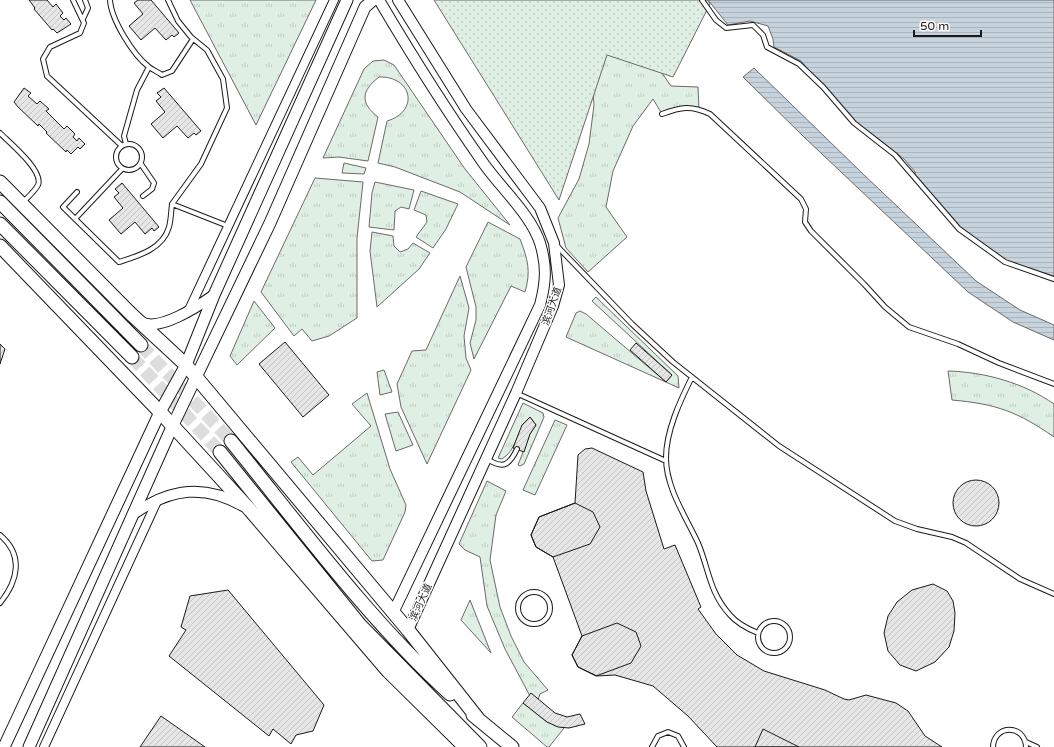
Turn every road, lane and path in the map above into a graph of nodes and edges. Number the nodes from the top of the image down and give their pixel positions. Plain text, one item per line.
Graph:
1 (73, 0) edge
2 (85, 0) edge
3 (110, 0) edge
4 (168, 0) edge
5 (334, 0) edge
6 (347, 0) edge
7 (373, 0) edge
8 (379, 0) edge
9 (398, 0) edge
10 (702, 0) edge
11 (83, 19) junction
12 (193, 39) junction
13 (149, 67) junction
14 (662, 114) dead end
15 (0, 133) edge
16 (124, 145) junction
17 (141, 164) junction
18 (122, 169) junction
19 (0, 182) edge
20 (77, 192) dead end
21 (143, 196) dead end
22 (0, 202) edge
23 (22, 204) junction
24 (172, 204) junction
25 (75, 219) junction
26 (0, 224) edge
27 (228, 226) junction
28 (554, 243) junction
29 (0, 246) edge
30 (1054, 279) edge
31 (214, 295) junction
32 (188, 312) junction
33 (131, 314) junction
34 (141, 345) tunnel mouth
35 (132, 357) tunnel mouth
36 (186, 365) junction
37 (692, 377) junction
38 (196, 378) junction
39 (1054, 384) edge
40 (516, 393) junction
41 (160, 412) junction
42 (172, 427) junction
43 (231, 441) tunnel mouth
44 (517, 449) dead end
45 (220, 452) tunnel mouth
46 (486, 458) junction
47 (666, 461) junction
48 (158, 499) junction
49 (250, 510) junction
50 (135, 513) junction
51 (0, 535) edge
52 (1054, 594) edge
53 (0, 603) edge
54 (550, 610) joint
55 (393, 613) junction
56 (408, 630) junction
57 (758, 633) junction
58 (479, 720) junction
59 (1026, 742) junction
60 (4, 747) edge
61 (30, 747) edge
62 (44, 747) edge
63 (465, 747) edge
64 (480, 747) edge
65 (512, 747) edge
66 (652, 747) edge
67 (684, 747) edge
68 (993, 747) edge
69 (1026, 747) edge
70 (1037, 747) edge

1 - 11 lane
2 - 11 lane
3 - 13 lane
4 - 12 lane
5 - 27 street
6 - 31 main road
7 - 38 main road
8 - 55 street, 滨河大道
9 - 28 street, 滨河大道
10 - 30 lane
11 - 16 lane
12 - 13 lane
12 - 24 lane
13 - 16 lane
14 - 39 lane
15 - 23 lane
16 - 17 lane
16 - 18 lane
17 - 18 lane
17 - 21 lane
18 - 25 lane
19 - 23 main road
20 - 25 lane
22 - 34 main road
23 - 33 main road
24 - 25 lane
24 - 27 lane
26 - 35 main road
27 - 32 street
28 - 37 lane
28 - 40 street, 滨河大道
29 - 41 main road
31 - 32 street
31 - 36 main road
32 - 33 street
33 - 36 main road
36 - 38 main road
36 - 41 main road
37 - 47 lane
37 - 52 lane
38 - 42 main road
38 - 55 main road
40 - 46 street, 滨河大道
40 - 47 lane
41 - 42 main road
41 - 60 main road
42 - 49 main road
42 - 50 main road
43 - 58 main road
44 - 46 lane
45 - 64 main road
46 - 56 street, 滨河大道
47 - 57 lane
48 - 49 street
48 - 50 street
48 - 62 street
49 - 63 main road
50 - 61 main road
51 - 53 lane
54 - 54 lane
55 - 56 main road
56 - 58 main road
57 - 57 lane
58 - 65 main road
59 - 68 lane
59 - 69 lane
59 - 70 lane
66 - 67 lane

